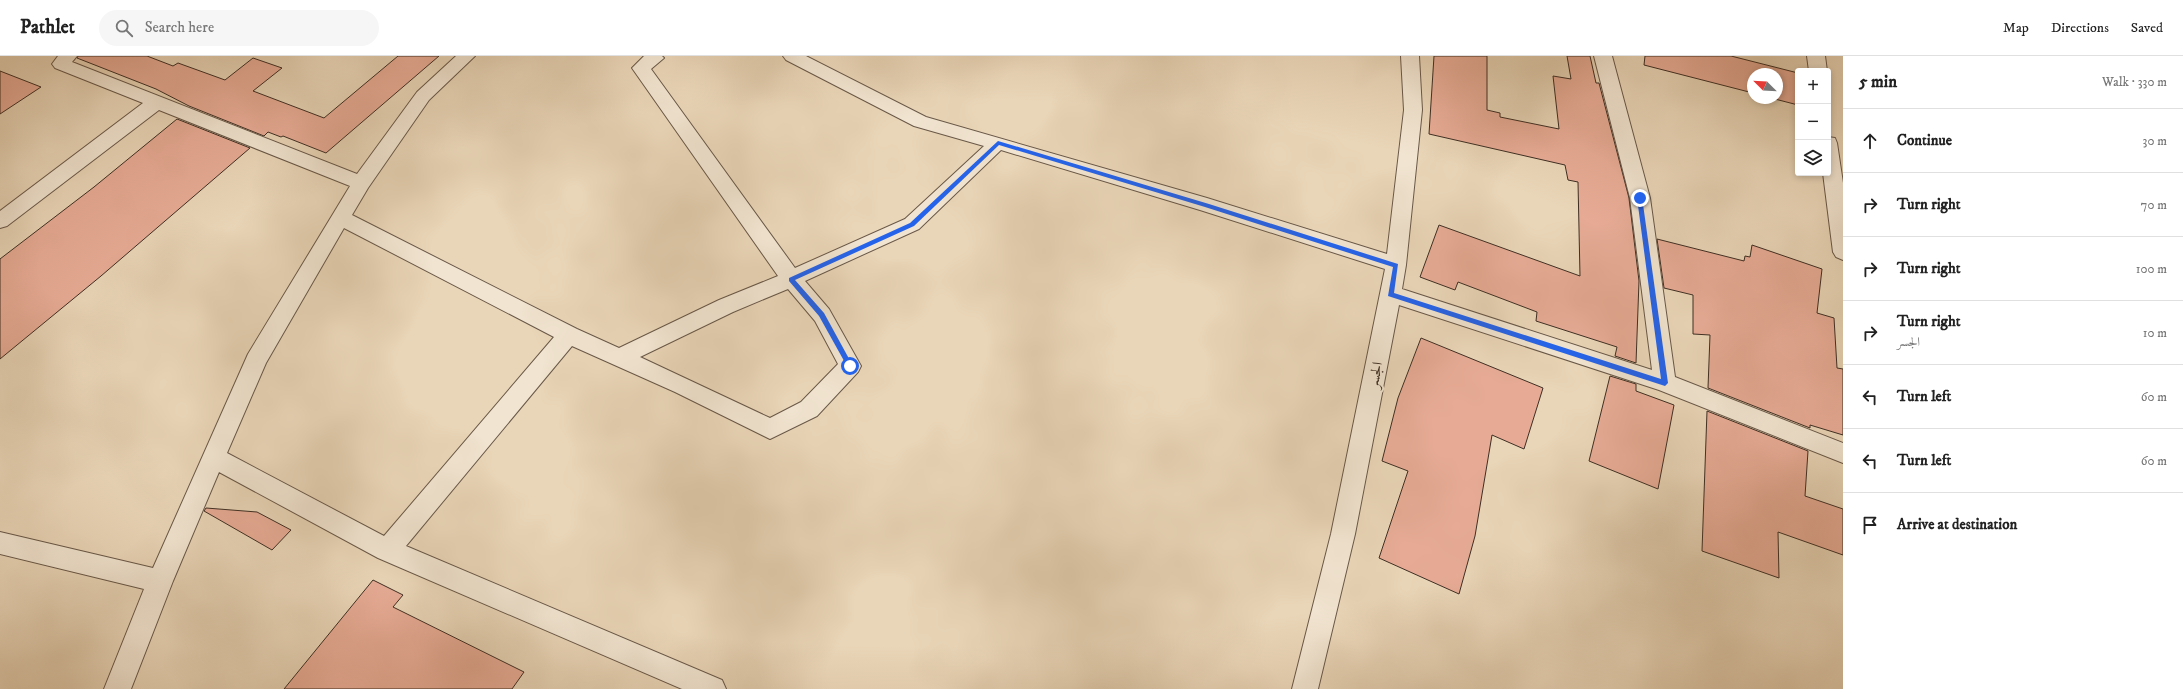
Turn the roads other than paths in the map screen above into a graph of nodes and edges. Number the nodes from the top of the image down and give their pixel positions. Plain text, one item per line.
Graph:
1 (68, 56) edge
2 (466, 56) edge
3 (653, 56) edge
4 (792, 56) edge
5 (1410, 56) edge
6 (1603, 56) edge
7 (1816, 56) edge
8 (1818, 68) edge
9 (158, 101) junction
10 (998, 143) junction
11 (1831, 165) edge
12 (361, 184) junction
13 (340, 217) junction
14 (0, 221) edge
15 (1843, 252) edge
16 (1396, 265) junction
17 (791, 279) junction
18 (1391, 294) junction
19 (569, 335) junction
20 (620, 357) junction
21 (1665, 383) junction
22 (1843, 453) edge
23 (214, 458) junction
24 (0, 543) edge
25 (387, 550) junction
26 (160, 581) junction
27 (117, 689) edge
28 (713, 689) edge
29 (1305, 689) edge

1 - 9 street
2 - 12 street
3 - 17 street
4 - 10 street
5 - 16 street, الجسر
6 - 21 street
7 - 8 street
9 - 12 street
9 - 14 street
10 - 16 street
10 - 17 street
11 - 15 street
12 - 13 street
13 - 19 street
13 - 23 street
16 - 18 street, الجسر
17 - 20 street
17 - 20 street
18 - 21 street
18 - 29 street, الجسر
19 - 20 street
19 - 25 street
21 - 22 street
23 - 25 street
23 - 26 street
24 - 26 street
25 - 28 street
26 - 27 street

